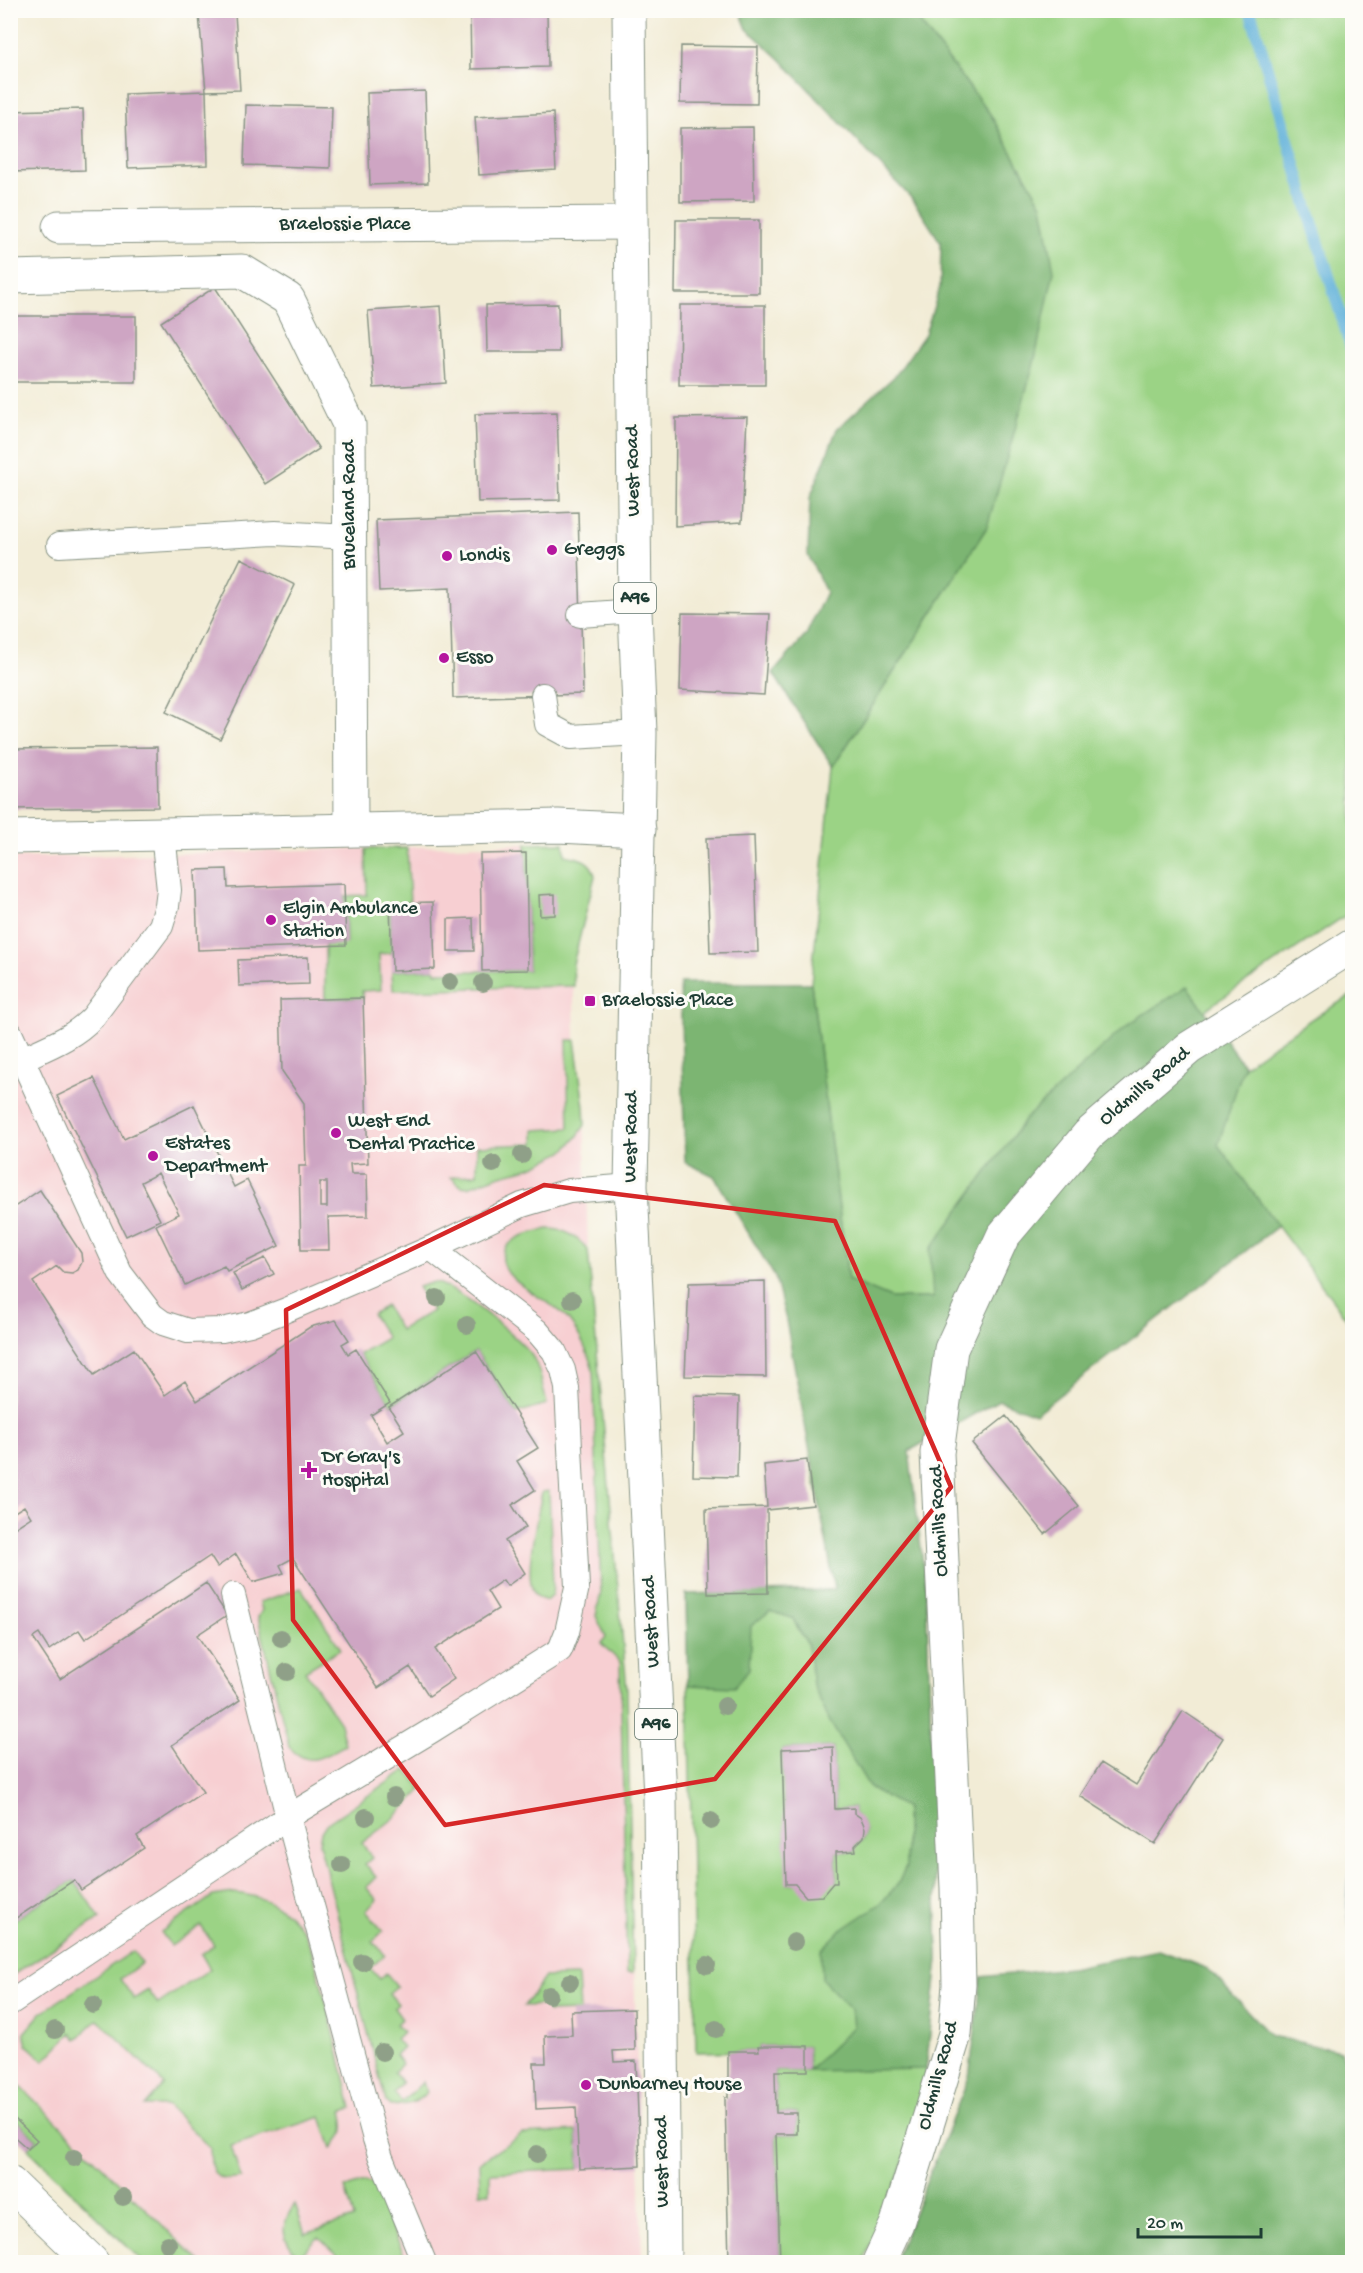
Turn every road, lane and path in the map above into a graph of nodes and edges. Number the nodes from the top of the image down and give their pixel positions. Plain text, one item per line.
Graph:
1 (629, 10) edge
2 (630, 223) junction
3 (59, 227) dead end
4 (10, 277) edge
5 (350, 537) junction
6 (59, 545) dead end
7 (635, 610) junction
8 (580, 615) dead end
9 (543, 695) dead end
10 (640, 733) junction
11 (351, 830) junction
12 (639, 831) junction
13 (163, 834) junction
14 (10, 837) edge
15 (1353, 946) edge
16 (10, 1033) edge
17 (22, 1059) junction
18 (631, 1186) junction
19 (431, 1248) junction
20 (233, 1595) dead end
21 (288, 1817) junction
22 (10, 2003) edge
23 (10, 2183) edge
24 (92, 2262) edge
25 (423, 2262) edge
26 (664, 2262) edge
27 (879, 2262) edge

1 - 2 main road, West Road / A96
2 - 3 main road, Braelossie Place
2 - 7 main road, West Road / A96
4 - 5 main road, Bruceland Road
5 - 6 lane
5 - 11 main road, Bruceland Road
7 - 8 lane
7 - 10 main road, West Road / A96
9 - 10 lane
10 - 12 main road, West Road / A96
11 - 12 main road
11 - 13 main road
12 - 18 main road, West Road / A96
13 - 14 main road
13 - 17 lane
15 - 27 main road, Oldmills Road
16 - 17 lane
17 - 19 lane
18 - 19 lane
18 - 26 main road, West Road / A96
19 - 21 lane
20 - 21 lane
21 - 22 lane
21 - 25 lane
23 - 24 main road

